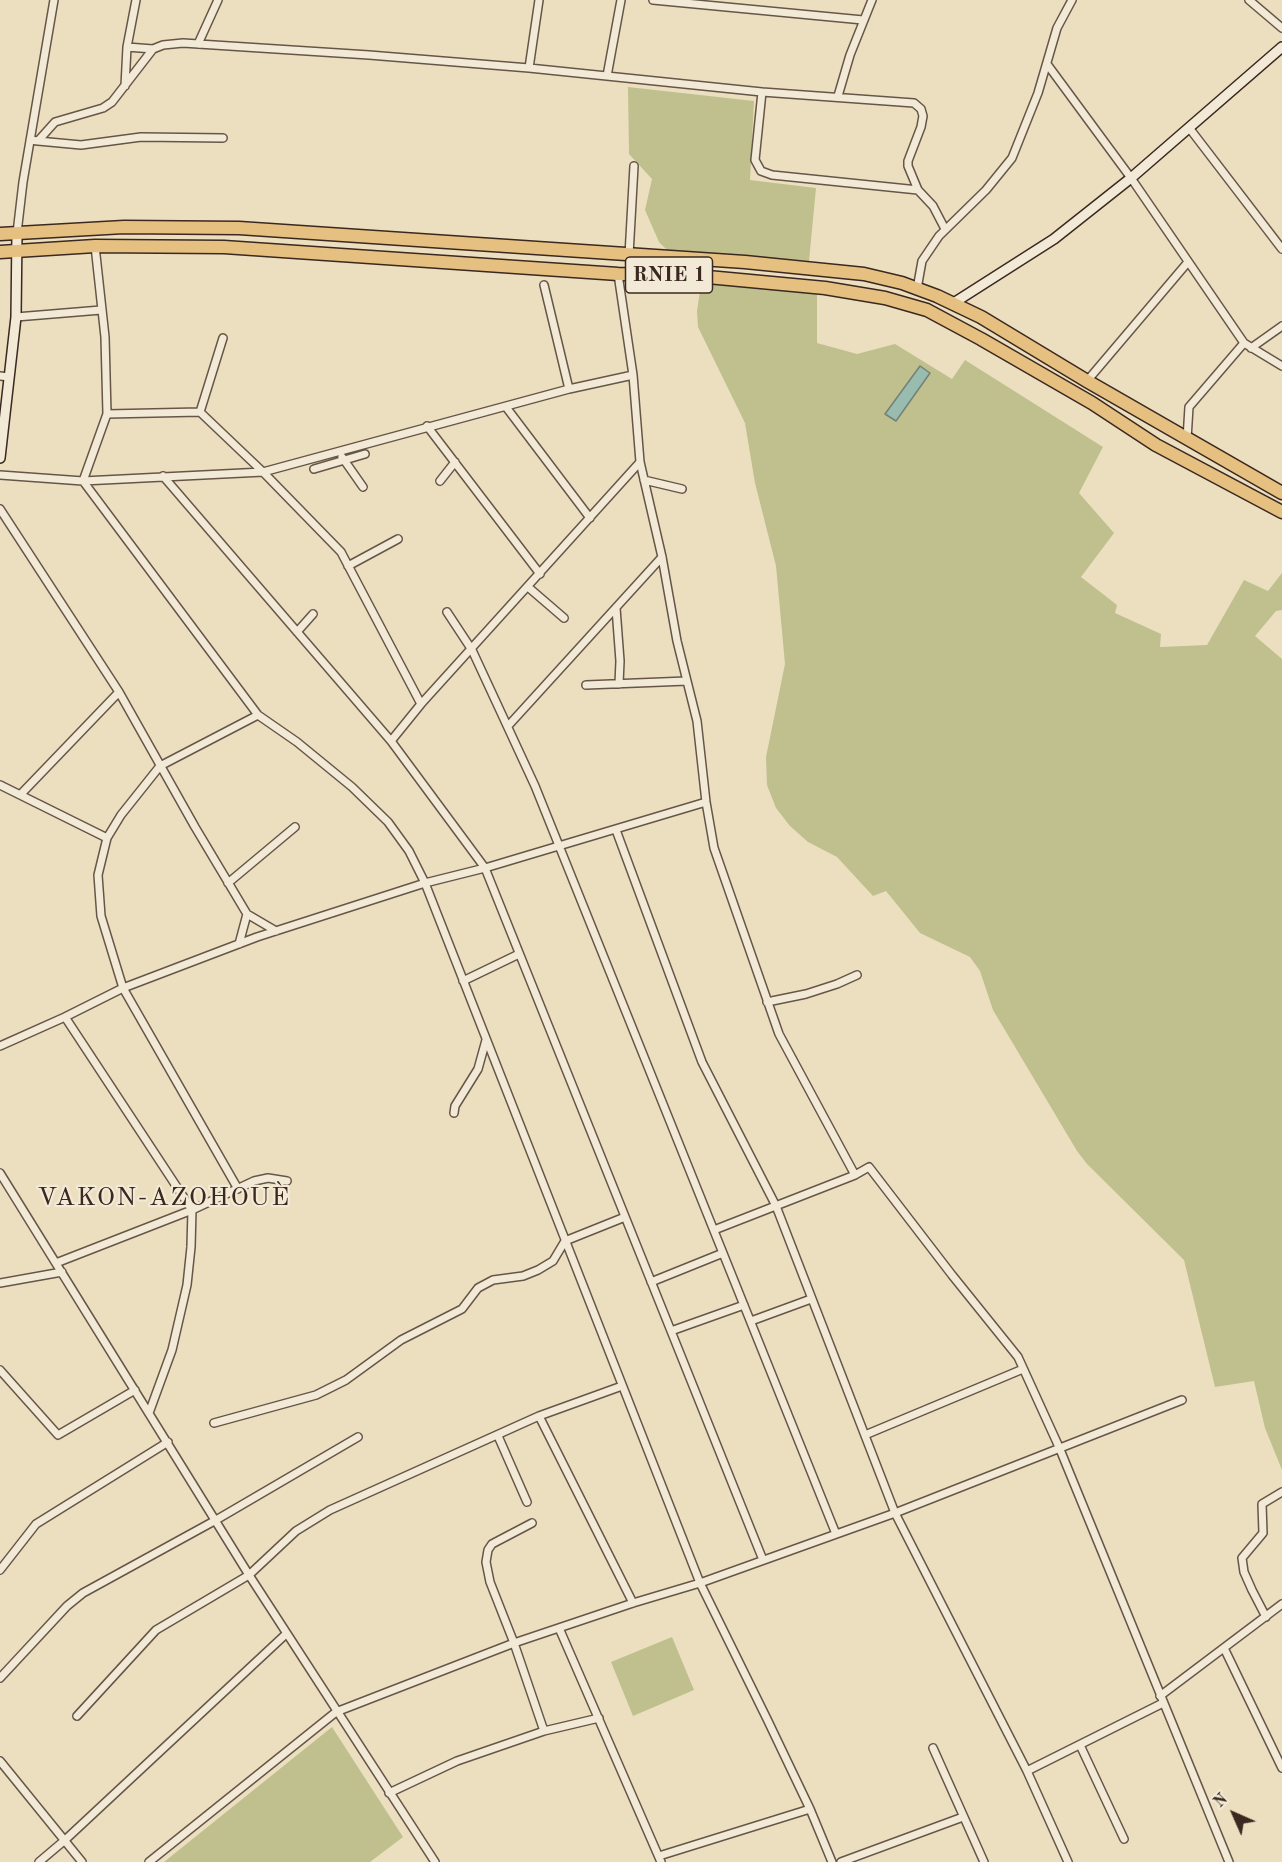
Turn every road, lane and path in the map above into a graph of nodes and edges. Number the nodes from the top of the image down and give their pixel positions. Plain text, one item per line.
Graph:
1 (54, 0) edge
2 (136, 0) edge
3 (218, 0) edge
4 (539, 0) edge
5 (621, 0) edge
6 (653, 0) edge
7 (872, 0) edge
8 (1072, 0) edge
9 (1249, 0) edge
10 (863, 20) junction
11 (1282, 28) edge
12 (198, 44) junction
13 (127, 46) junction
14 (1282, 47) edge
15 (153, 49) junction
16 (1047, 64) junction
17 (529, 68) junction
18 (607, 76) junction
19 (125, 86) junction
20 (762, 92) junction
21 (838, 96) junction
22 (1190, 129) junction
23 (223, 138) dead end
24 (34, 140) junction
25 (634, 166) dead end
26 (1131, 178) junction
27 (918, 190) junction
28 (945, 228) junction
29 (17, 233) junction
30 (0, 234) edge
31 (94, 246) junction
32 (1282, 249) edge
33 (16, 250) junction
34 (0, 252) edge
35 (629, 255) junction
36 (1188, 262) junction
37 (618, 274) junction
38 (544, 285) dead end
39 (917, 289) junction
40 (952, 304) junction
41 (101, 310) junction
42 (16, 317) junction
43 (1282, 326) edge
44 (223, 338) dead end
45 (1244, 343) junction
46 (1251, 348) junction
47 (1282, 366) edge
48 (633, 375) junction
49 (5, 376) edge
50 (1087, 381) junction
51 (569, 389) junction
52 (506, 407) junction
53 (200, 412) junction
54 (107, 414) junction
55 (427, 426) junction
56 (1187, 439) junction
57 (339, 452) junction
58 (365, 454) dead end
59 (0, 458) edge
60 (344, 460) junction
61 (455, 462) junction
62 (640, 462) junction
63 (314, 469) dead end
64 (263, 472) junction
65 (0, 475) edge
66 (163, 476) junction
67 (644, 480) junction
68 (83, 481) junction
69 (440, 481) dead end
70 (363, 487) dead end
71 (682, 489) dead end
72 (1282, 493) edge
73 (0, 509) edge
74 (1282, 512) edge
75 (590, 518) junction
76 (398, 539) dead end
77 (662, 557) junction
78 (348, 566) junction
79 (540, 574) junction
80 (528, 587) junction
81 (616, 608) junction
82 (447, 612) dead end
83 (313, 614) dead end
84 (564, 618) dead end
85 (297, 632) junction
86 (472, 650) junction
87 (687, 681) junction
88 (619, 684) junction
89 (586, 685) dead end
90 (119, 692) junction
91 (421, 705) junction
92 (258, 715) junction
93 (508, 726) junction
94 (391, 741) junction
95 (160, 766) junction
96 (0, 785) edge
97 (21, 794) junction
98 (706, 802) junction
99 (295, 827) dead end
100 (616, 830) junction
101 (107, 838) junction
102 (560, 846) junction
103 (485, 868) junction
104 (228, 883) junction
105 (425, 883) junction
106 (247, 914) junction
107 (276, 932) junction
108 (238, 944) junction
109 (519, 954) junction
110 (857, 975) dead end
111 (463, 981) junction
112 (123, 988) junction
113 (767, 1002) junction
114 (65, 1017) junction
115 (486, 1040) junction
116 (0, 1046) edge
117 (454, 1113) dead end
118 (0, 1173) edge
119 (855, 1175) junction
120 (287, 1181) dead end
121 (238, 1189) junction
122 (776, 1206) junction
123 (192, 1209) junction
124 (625, 1217) junction
125 (714, 1230) junction
126 (565, 1241) junction
127 (723, 1253) junction
128 (56, 1263) junction
129 (62, 1272) junction
130 (651, 1282) junction
131 (0, 1283) edge
132 (811, 1299) junction
133 (744, 1305) junction
134 (751, 1321) junction
135 (671, 1331) junction
136 (1023, 1368) junction
137 (0, 1370) edge
138 (622, 1386) junction
139 (135, 1390) junction
140 (1182, 1400) dead end
141 (149, 1413) junction
142 (539, 1416) junction
143 (214, 1423) dead end
144 (865, 1435) junction
145 (498, 1436) junction
146 (358, 1437) dead end
147 (168, 1442) junction
148 (1059, 1447) junction
149 (1282, 1492) edge
150 (527, 1502) dead end
151 (895, 1513) junction
152 (216, 1520) junction
153 (532, 1523) dead end
154 (836, 1534) junction
155 (763, 1560) junction
156 (0, 1570) edge
157 (249, 1575) junction
158 (700, 1583) junction
159 (633, 1603) junction
160 (1282, 1604) edge
161 (1266, 1617) junction
162 (559, 1628) junction
163 (286, 1634) junction
164 (514, 1643) junction
165 (1224, 1648) junction
166 (0, 1678) edge
167 (1162, 1700) junction
168 (336, 1712) junction
169 (77, 1716) dead end
170 (599, 1718) junction
171 (544, 1731) junction
172 (1080, 1745) junction
173 (933, 1748) dead end
174 (0, 1761) edge
175 (1282, 1768) edge
176 (1027, 1771) junction
177 (389, 1793) junction
178 (810, 1809) junction
179 (963, 1817) junction
180 (1124, 1839) dead end
181 (65, 1840) junction
182 (660, 1859) edge
183 (39, 1862) edge
184 (82, 1862) edge
185 (149, 1862) edge
186 (435, 1862) edge
187 (832, 1862) edge
188 (841, 1862) edge
189 (984, 1862) edge
190 (1068, 1862) edge
191 (1229, 1862) edge

1 - 24 street
2 - 13 street
3 - 12 street
4 - 17 street
5 - 18 street
6 - 10 street
7 - 10 street
8 - 16 street
9 - 11 street
10 - 21 street
12 - 15 street
12 - 17 street
13 - 15 street
13 - 19 street
14 - 22 street
15 - 19 street
16 - 26 street
16 - 28 street
17 - 18 street
18 - 20 street
19 - 24 street
20 - 21 street
20 - 27 street
21 - 27 street
22 - 26 street
22 - 32 street
23 - 24 street
24 - 29 street
25 - 35 street
26 - 36 street
26 - 40 street
27 - 28 street
28 - 39 street
29 - 30 highway, RNIE 1
29 - 33 street
29 - 35 highway, RNIE 1
31 - 33 highway, RNIE 1
31 - 37 highway, RNIE 1
31 - 41 street
33 - 34 highway, RNIE 1
33 - 42 street
35 - 39 highway, RNIE 1
36 - 45 street
36 - 50 street
37 - 48 street
37 - 74 highway, RNIE 1
38 - 51 street
39 - 40 highway, RNIE 1
40 - 50 highway, RNIE 1
41 - 42 street
41 - 54 street
42 - 49 street
43 - 46 street
44 - 53 street
45 - 46 street
45 - 56 street
46 - 47 street
48 - 51 street
48 - 62 street
49 - 59 street
50 - 56 highway, RNIE 1
51 - 52 street
52 - 55 street
52 - 75 street
53 - 54 street
53 - 64 street
54 - 68 street
55 - 57 street
55 - 61 street
56 - 72 highway, RNIE 1
57 - 60 street
57 - 64 street
58 - 60 street
60 - 63 street
60 - 70 street
61 - 69 street
61 - 79 street
62 - 67 street
62 - 75 street
64 - 66 street
64 - 78 street
65 - 68 street
66 - 68 street
66 - 85 street
67 - 71 street
67 - 77 street
68 - 92 street
73 - 90 street
75 - 79 street
76 - 78 street
77 - 81 street
77 - 87 street
78 - 91 street
79 - 80 street
80 - 84 street
80 - 86 street
81 - 88 street
81 - 93 street
82 - 86 street
83 - 85 street
85 - 94 street
86 - 91 street
86 - 93 street
87 - 88 street
87 - 98 street
88 - 89 street
90 - 95 street
90 - 97 street
91 - 94 street
92 - 95 street
92 - 105 street
93 - 102 street
94 - 103 street
95 - 101 street
95 - 104 street
96 - 97 street
97 - 101 street
98 - 100 street
98 - 113 street
99 - 104 street
100 - 102 street
100 - 122 street
101 - 112 street
102 - 103 street
102 - 125 street
103 - 105 street
103 - 109 street
104 - 106 street
105 - 107 street
105 - 111 street
106 - 107 street
106 - 108 street
107 - 108 street
108 - 112 street
109 - 111 street
109 - 124 street
110 - 113 street
111 - 115 street
112 - 114 street
112 - 121 street
113 - 119 street
114 - 116 street
114 - 123 street
115 - 117 street
115 - 126 street
118 - 128 street
119 - 122 street
119 - 136 street
120 - 121 street
121 - 123 street
122 - 125 street
122 - 132 street
123 - 128 street
123 - 141 street
124 - 126 street
124 - 130 street
125 - 127 street
126 - 138 street
126 - 143 street
127 - 130 street
127 - 133 street
128 - 129 street
129 - 131 street
129 - 139 street
130 - 135 street
132 - 134 street
132 - 144 street
133 - 134 street
133 - 135 street
134 - 154 street
135 - 155 street
136 - 144 street
136 - 148 street
137 - 139 street
138 - 142 street
138 - 158 street
139 - 141 street
140 - 148 street
141 - 147 street
142 - 145 street
142 - 159 street
144 - 151 street
145 - 150 street
145 - 157 street
146 - 152 street
147 - 152 street
147 - 156 street
148 - 151 street
148 - 167 street
149 - 161 street
151 - 154 street
151 - 176 street
152 - 157 street
152 - 166 street
153 - 164 street
154 - 155 street
155 - 158 street
157 - 163 street
157 - 169 street
158 - 159 street
158 - 178 street
159 - 162 street
160 - 161 street
161 - 165 street
162 - 164 street
162 - 170 street
163 - 168 street
163 - 181 street
164 - 168 street
164 - 171 street
165 - 167 street
165 - 175 street
167 - 172 street
167 - 191 street
168 - 177 street
168 - 185 street
170 - 171 street
170 - 182 street
171 - 177 street
172 - 176 street
172 - 180 street
173 - 179 street
174 - 181 street
176 - 190 street
177 - 186 street
178 - 182 street
178 - 187 street
179 - 188 street
179 - 189 street
181 - 183 street
181 - 184 street

